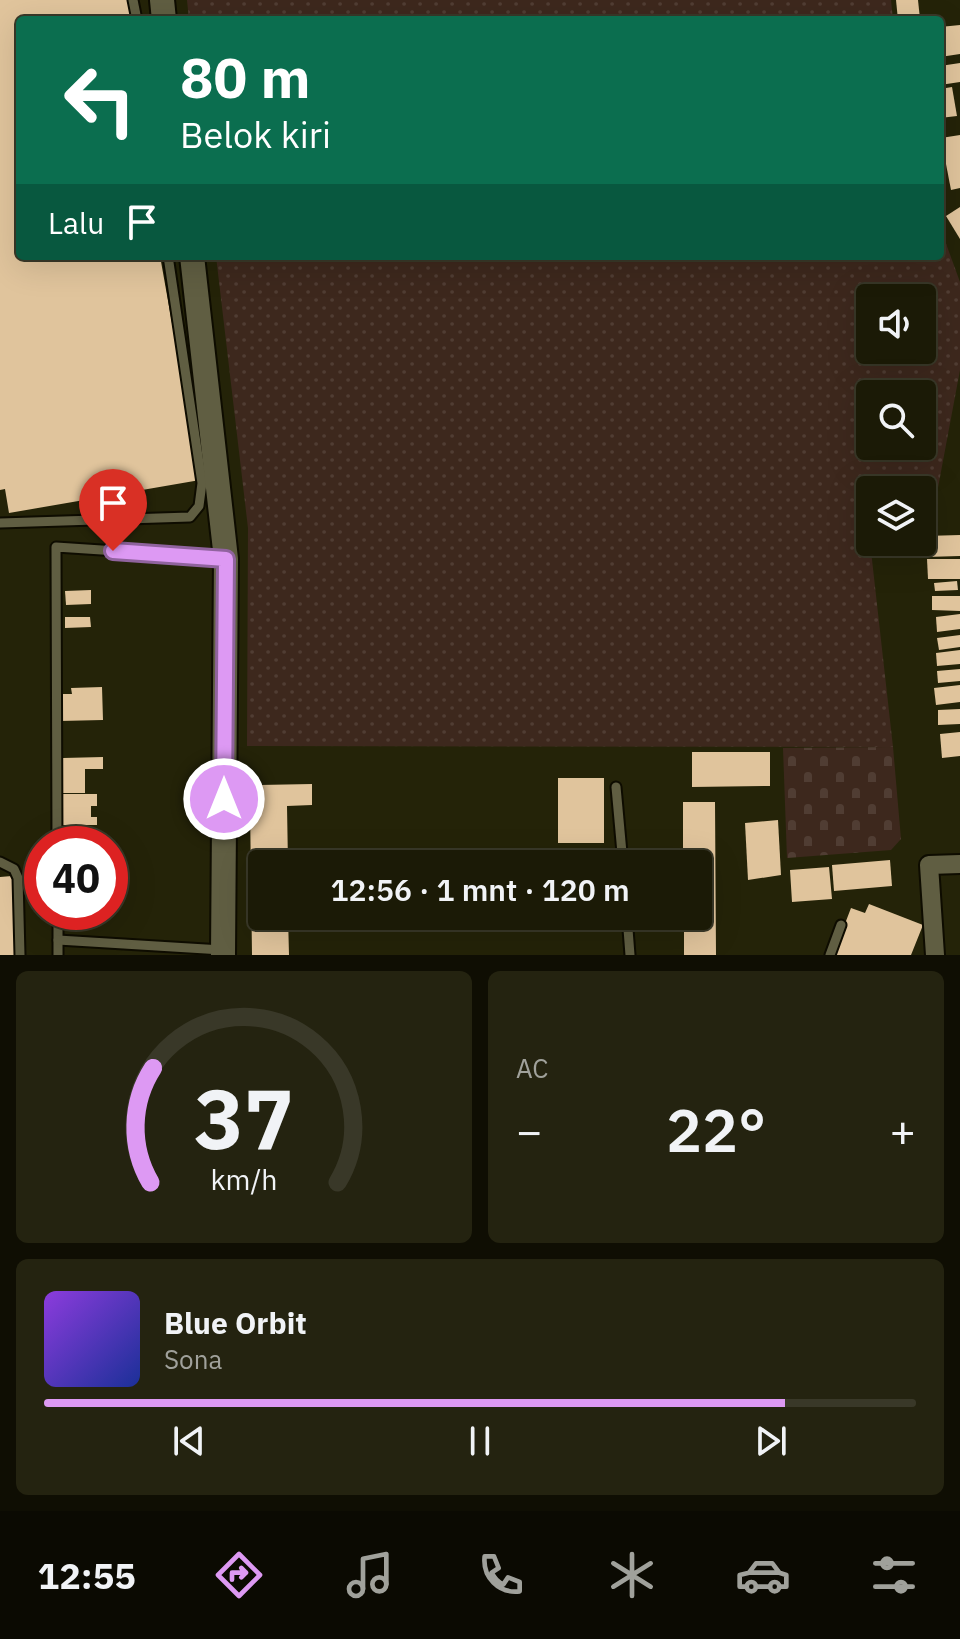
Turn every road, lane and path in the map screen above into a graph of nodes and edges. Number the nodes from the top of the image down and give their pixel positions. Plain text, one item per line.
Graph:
1 (169, 260) edge
2 (192, 260) edge
3 (0, 523) edge
4 (226, 559) junction
5 (616, 787) dead end
6 (57, 826) edge
7 (622, 850) edge
8 (0, 862) edge
9 (960, 864) edge
10 (841, 925) dead end
11 (58, 930) edge
12 (628, 930) edge
13 (58, 940) junction
14 (223, 952) edge
15 (20, 955) edge
16 (58, 955) edge
17 (630, 955) edge
18 (830, 955) edge
19 (935, 955) edge

1 - 3 lane
2 - 4 street
4 - 6 lane
4 - 14 street
5 - 7 lane
8 - 15 lane
9 - 19 street
10 - 18 lane
11 - 13 lane
12 - 17 lane
13 - 14 lane
13 - 16 lane

